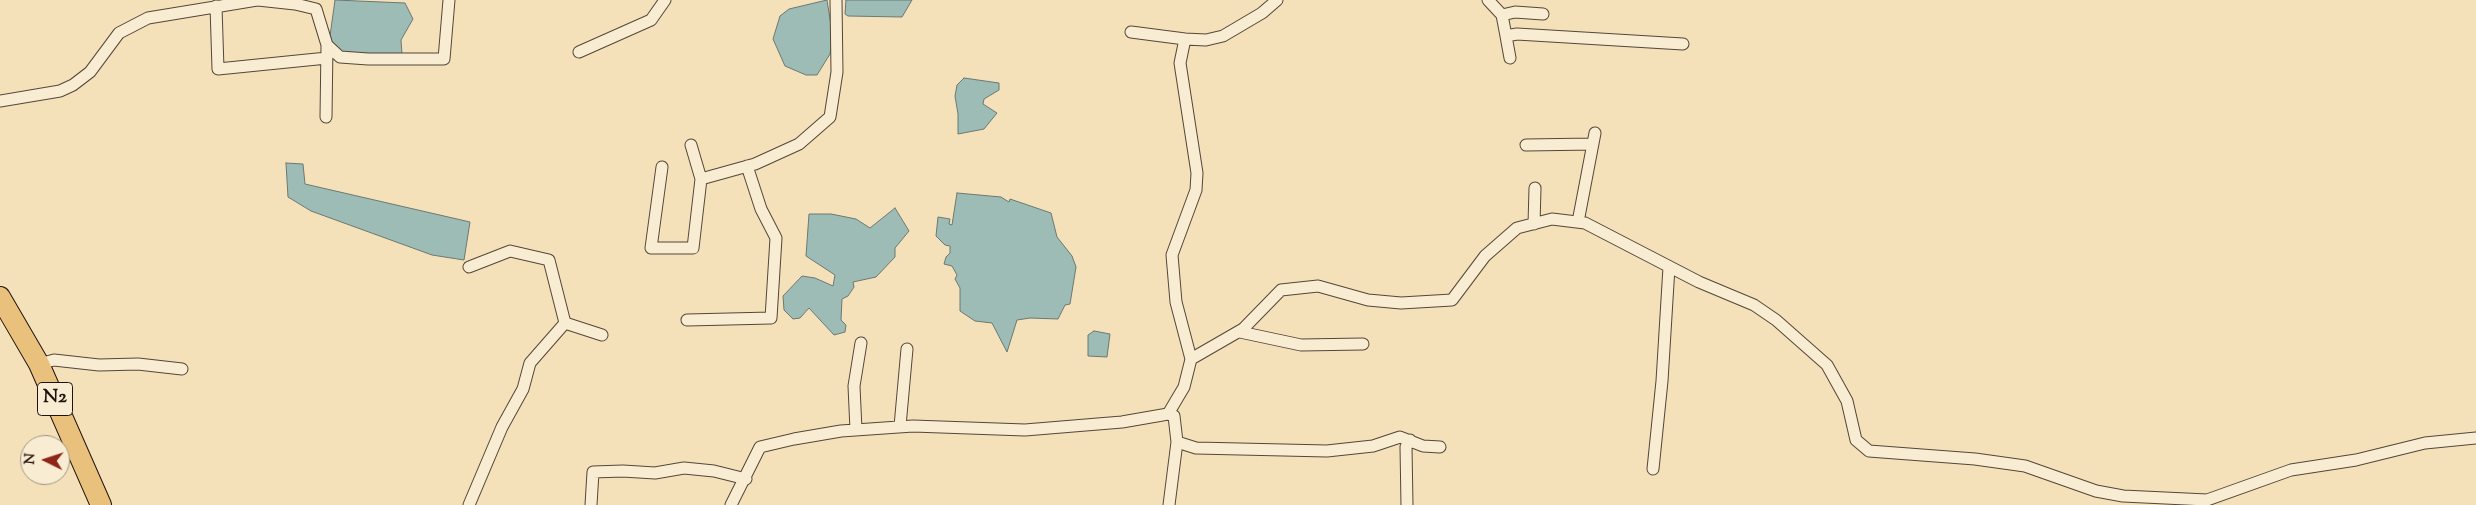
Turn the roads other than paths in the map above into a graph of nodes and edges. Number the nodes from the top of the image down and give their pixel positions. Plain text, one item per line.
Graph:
1 (258, 0) edge
2 (449, 0) edge
3 (665, 0) edge
4 (836, 0) edge
5 (1277, 0) edge
6 (1488, 0) edge
7 (270, 1) edge
8 (216, 6) junction
9 (1543, 14) dead end
10 (1502, 15) junction
11 (1131, 32) dead end
12 (1506, 36) junction
13 (1185, 40) junction
14 (1683, 44) dead end
15 (327, 45) junction
16 (578, 52) dead end
17 (327, 58) junction
18 (1510, 58) dead end
19 (0, 102) edge
20 (326, 117) dead end
21 (691, 145) dead end
22 (1526, 145) dead end
23 (747, 166) junction
24 (662, 167) dead end
25 (701, 179) junction
26 (1535, 188) dead end
27 (1578, 222) junction
28 (1534, 224) junction
29 (469, 267) dead end
30 (1669, 267) junction
31 (0, 298) edge
32 (687, 320) dead end
33 (566, 323) junction
34 (1240, 332) junction
35 (602, 335) dead end
36 (861, 343) dead end
37 (1363, 344) dead end
38 (907, 349) dead end
39 (1190, 359) junction
40 (39, 364) junction
41 (182, 368) dead end
42 (1168, 414) junction
43 (900, 426) junction
44 (856, 430) junction
45 (2476, 438) edge
46 (1410, 440) junction
47 (1177, 442) junction
48 (1440, 447) dead end
49 (1653, 469) dead end
50 (746, 478) junction
51 (101, 505) edge
52 (469, 505) edge
53 (478, 505) edge
54 (591, 505) edge
55 (731, 505) edge
56 (1169, 505) edge
57 (1407, 505) edge

1 - 7 street
1 - 8 street
2 - 15 street
3 - 16 street
4 - 23 street
5 - 13 street
6 - 10 street
7 - 15 street
8 - 17 street
8 - 19 street
9 - 10 street
10 - 12 street
11 - 13 street
12 - 14 street
12 - 18 street
13 - 39 street
15 - 17 street
17 - 20 street
21 - 25 street
22 - 27 street
23 - 25 street
23 - 32 street
24 - 25 street
26 - 28 street
27 - 28 street
27 - 30 street
28 - 34 street
29 - 33 street
30 - 45 street
30 - 49 street
31 - 40 highway, N2
33 - 35 street
33 - 52 street
34 - 37 street
34 - 39 street
36 - 44 street
38 - 43 street
39 - 42 street
40 - 41 street
40 - 51 highway, N2
42 - 43 street
42 - 47 street
43 - 44 street
44 - 50 street
46 - 47 street
46 - 48 street
46 - 57 street
47 - 56 street
50 - 54 street
50 - 55 street
52 - 53 street

